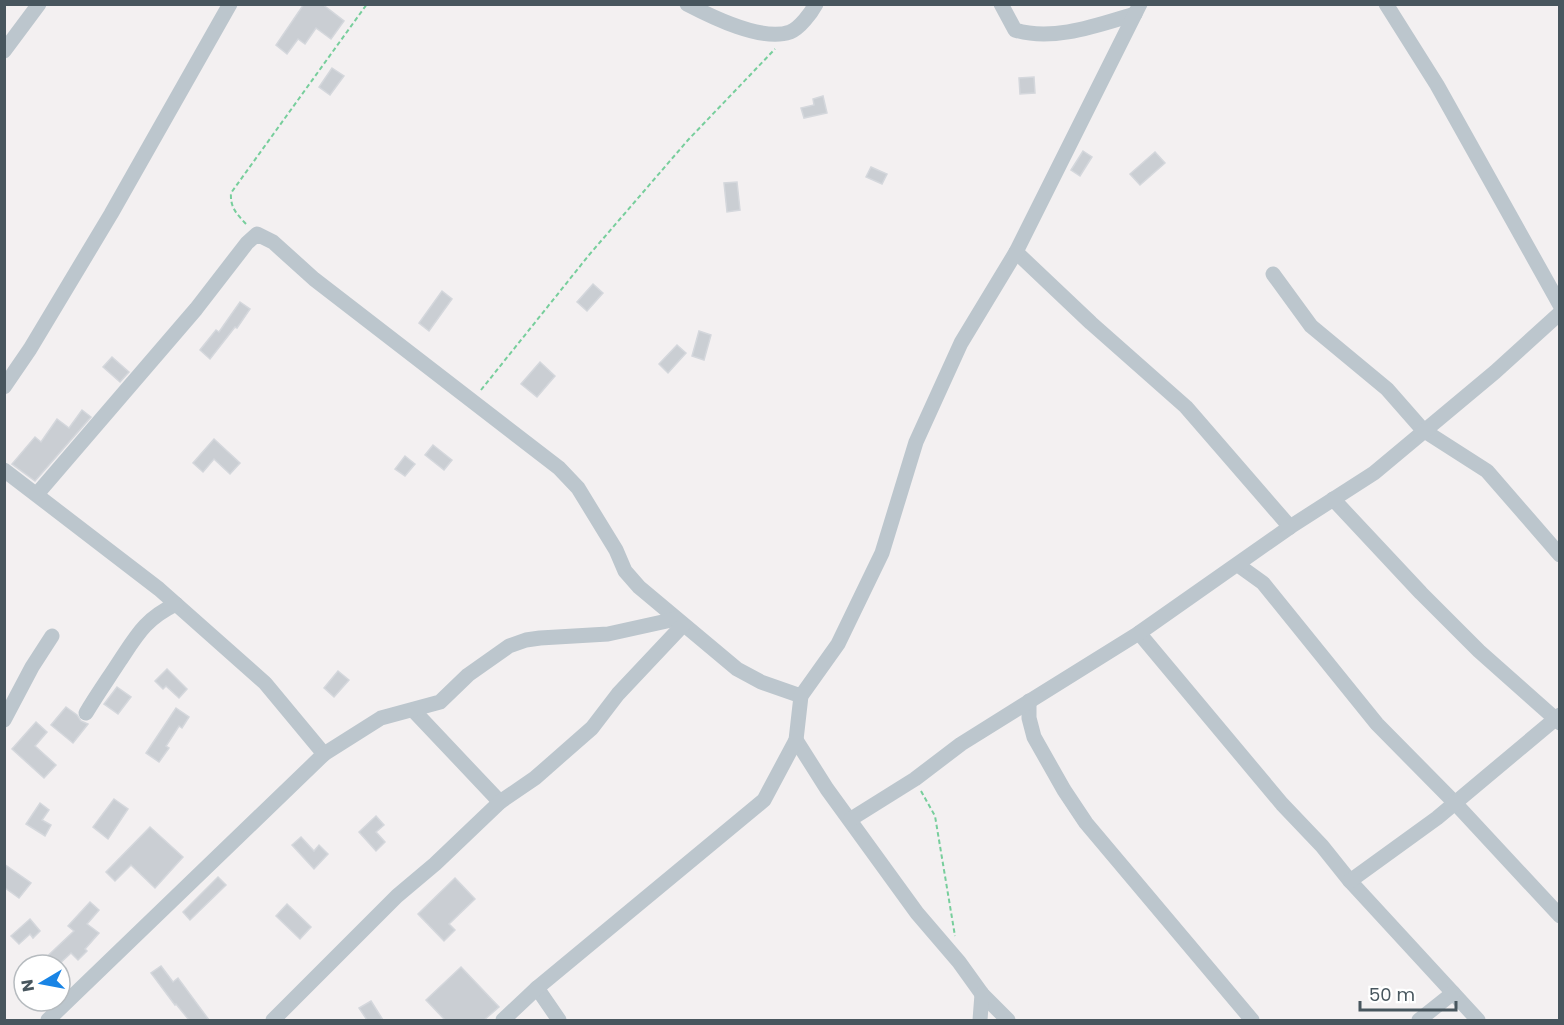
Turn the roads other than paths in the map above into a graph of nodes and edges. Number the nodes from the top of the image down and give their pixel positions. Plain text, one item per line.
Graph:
1 (39, 4) edge
2 (230, 4) edge
3 (687, 4) edge
4 (816, 4) edge
5 (1001, 4) edge
6 (1386, 4) edge
7 (1137, 9) edge
8 (4, 51) edge
9 (1016, 252) junction
10 (1273, 274) dead end
11 (1560, 305) edge
12 (1560, 313) edge
13 (4, 387) edge
14 (1423, 430) junction
15 (4, 470) edge
16 (37, 494) junction
17 (1333, 499) junction
18 (1290, 527) junction
19 (1560, 555) edge
20 (1238, 565) junction
21 (176, 604) junction
22 (680, 622) junction
23 (1139, 633) junction
24 (52, 636) dead end
25 (801, 696) junction
26 (1029, 701) junction
27 (412, 710) junction
28 (86, 713) dead end
29 (1558, 719) edge
30 (4, 720) edge
31 (796, 740) junction
32 (324, 754) junction
33 (500, 802) junction
34 (1455, 803) junction
35 (851, 819) junction
36 (1350, 881) junction
37 (1560, 916) edge
38 (537, 988) junction
39 (1453, 993) junction
40 (982, 994) junction
41 (48, 1020) edge
42 (273, 1020) edge
43 (503, 1020) edge
44 (559, 1020) edge
45 (980, 1020) edge
46 (1008, 1020) edge
47 (1252, 1020) edge
48 (1419, 1020) edge
49 (1478, 1020) edge

1 - 8 street
2 - 13 street
3 - 4 street
5 - 7 street
6 - 11 street
7 - 9 street
9 - 18 street
9 - 25 street
10 - 14 street
12 - 14 street
14 - 17 street
14 - 19 street
15 - 16 street
16 - 21 street
16 - 22 street
17 - 18 street
17 - 29 street
18 - 20 street
20 - 23 street
20 - 34 street
21 - 28 street
21 - 32 street
22 - 25 street
22 - 27 street
22 - 33 street
23 - 26 street
23 - 36 street
24 - 30 street
25 - 31 street
26 - 35 street
26 - 47 street
27 - 32 street
27 - 33 street
29 - 34 street
31 - 35 street
31 - 38 street
32 - 41 street
33 - 42 street
34 - 36 street
34 - 37 street
35 - 40 street
36 - 39 street
38 - 43 street
38 - 44 street
39 - 48 street
39 - 49 street
40 - 45 street
40 - 46 street

